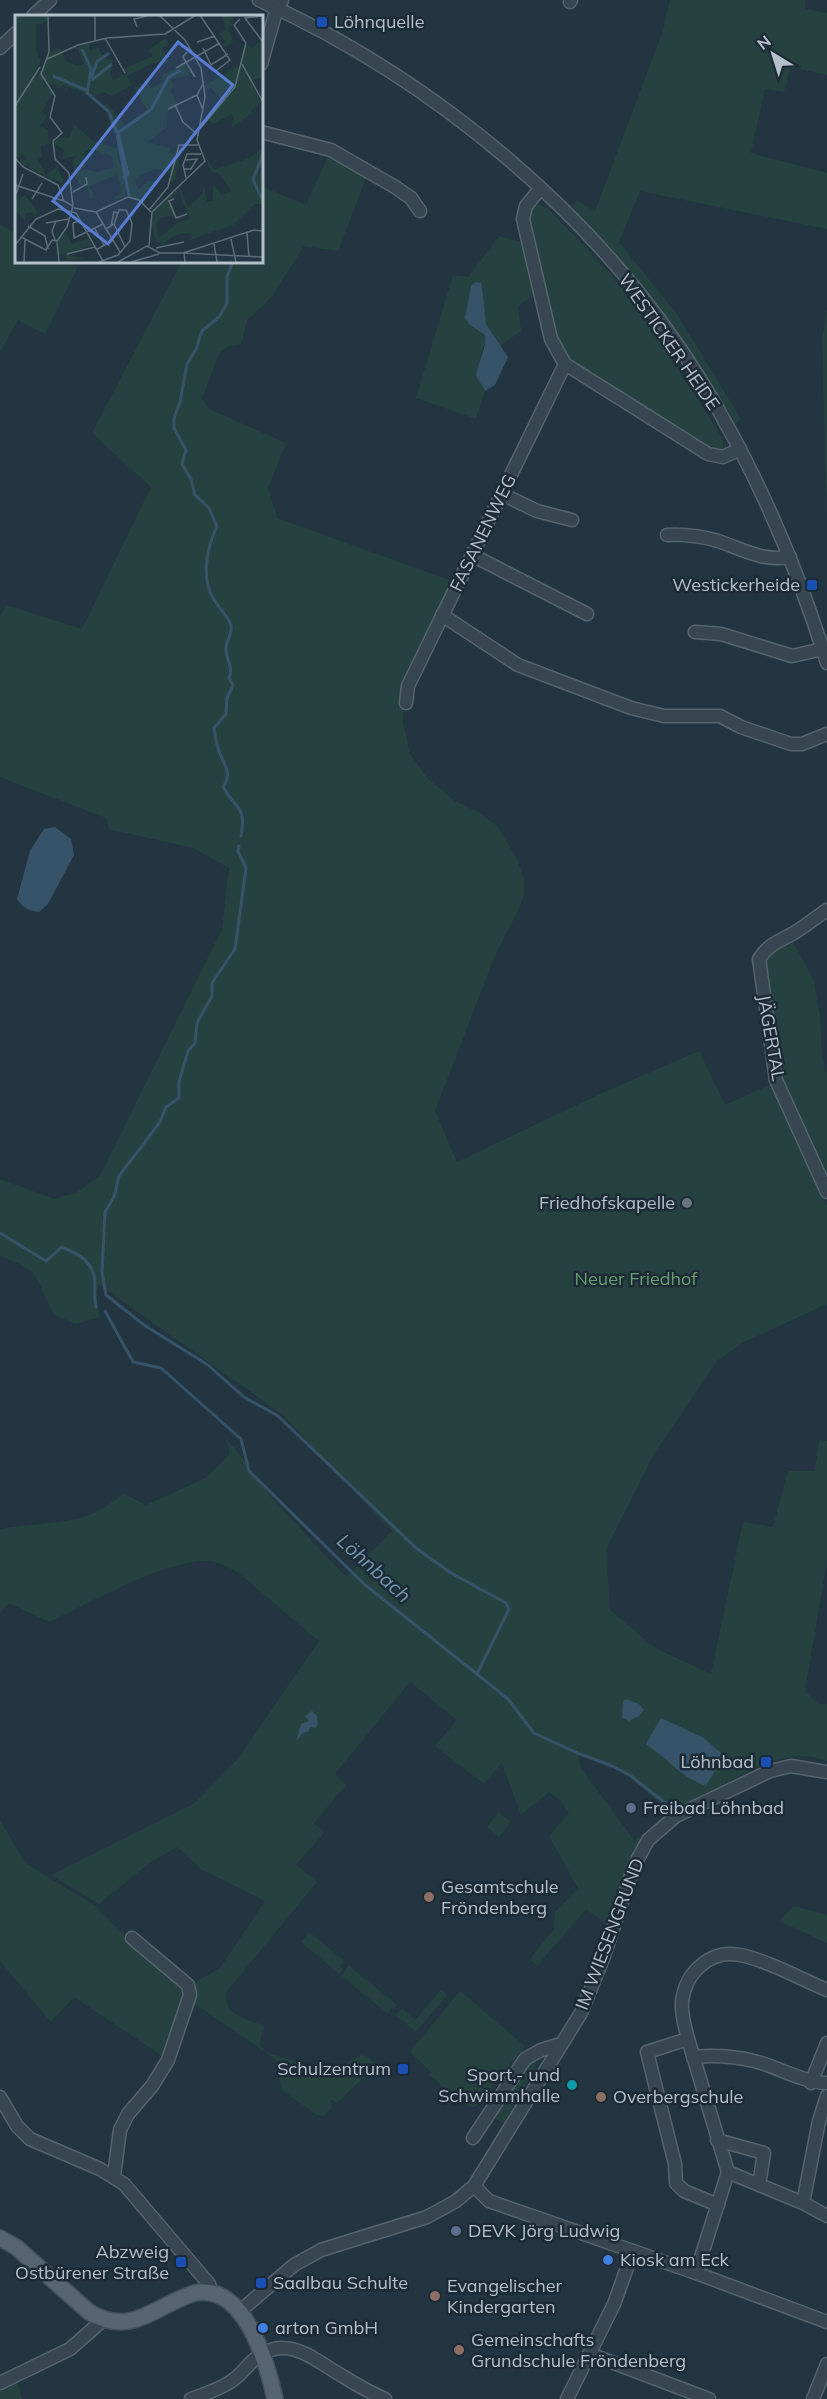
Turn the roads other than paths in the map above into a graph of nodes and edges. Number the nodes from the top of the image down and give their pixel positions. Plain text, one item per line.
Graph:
1 (50, 0) edge
2 (259, 0) edge
3 (280, 4) edge
4 (34, 15) edge
5 (15, 34) edge
6 (0, 48) edge
7 (262, 61) edge
8 (262, 132) edge
9 (540, 189) junction
10 (420, 211) dead end
11 (565, 364) junction
12 (740, 449) junction
13 (502, 494) junction
14 (572, 520) dead end
15 (667, 535) dead end
16 (472, 555) junction
17 (790, 557) junction
18 (587, 614) dead end
19 (442, 615) junction
20 (695, 632) dead end
21 (823, 649) junction
22 (827, 663) edge
23 (406, 703) dead end
24 (827, 734) edge
25 (827, 910) edge
26 (827, 1192) edge
27 (827, 1772) edge
28 (132, 1938) dead end
29 (827, 1990) edge
30 (688, 2039) junction
31 (827, 2043) edge
32 (561, 2044) junction
33 (693, 2056) junction
34 (811, 2083) junction
35 (827, 2084) edge
36 (827, 2096) edge
37 (0, 2097) edge
38 (473, 2138) dead end
39 (717, 2140) junction
40 (728, 2172) junction
41 (114, 2176) junction
42 (759, 2185) junction
43 (474, 2186) junction
44 (803, 2203) junction
45 (718, 2205) junction
46 (827, 2216) edge
47 (0, 2238) edge
48 (633, 2251) junction
49 (696, 2273) junction
50 (212, 2293) junction
51 (238, 2312) junction
52 (103, 2320) junction
53 (827, 2322) edge
54 (263, 2353) junction
55 (590, 2354) junction
56 (827, 2364) edge
57 (0, 2383) edge
58 (381, 2398) edge
59 (190, 2399) edge
60 (275, 2399) edge
61 (567, 2399) edge
62 (709, 2399) edge
63 (813, 2399) edge

1 - 4 street
2 - 3 street, WESTICKER HEIDE
3 - 7 street
3 - 9 street, WESTICKER HEIDE
5 - 6 street
8 - 10 street
9 - 11 street
9 - 12 street, WESTICKER HEIDE
11 - 12 street
11 - 13 street, FASANENWEG
12 - 17 street, WESTICKER HEIDE
13 - 14 street
13 - 16 street, FASANENWEG
15 - 17 street
16 - 18 street
16 - 19 street, FASANENWEG
17 - 21 street, WESTICKER HEIDE
19 - 23 street, FASANENWEG
19 - 24 street
20 - 21 street
21 - 22 street, WESTICKER HEIDE
25 - 26 street, JÄGERTAL
27 - 32 street, IM WIESENGRUND
28 - 41 street
29 - 30 street
30 - 33 street
30 - 45 street
31 - 34 street
32 - 38 street
32 - 43 street, IM WIESENGRUND
33 - 34 street
33 - 39 street
34 - 35 street
36 - 44 street
37 - 41 street
39 - 40 street
39 - 42 street
40 - 42 street
40 - 45 street
41 - 50 street
42 - 44 street
43 - 48 street
43 - 51 street
44 - 46 street
45 - 49 street
47 - 52 main road
48 - 49 street
48 - 55 street
49 - 53 street
50 - 51 main road
50 - 52 main road
51 - 54 main road
52 - 57 street
54 - 58 street
54 - 59 street
54 - 60 main road
55 - 61 street
55 - 62 street
56 - 63 street

